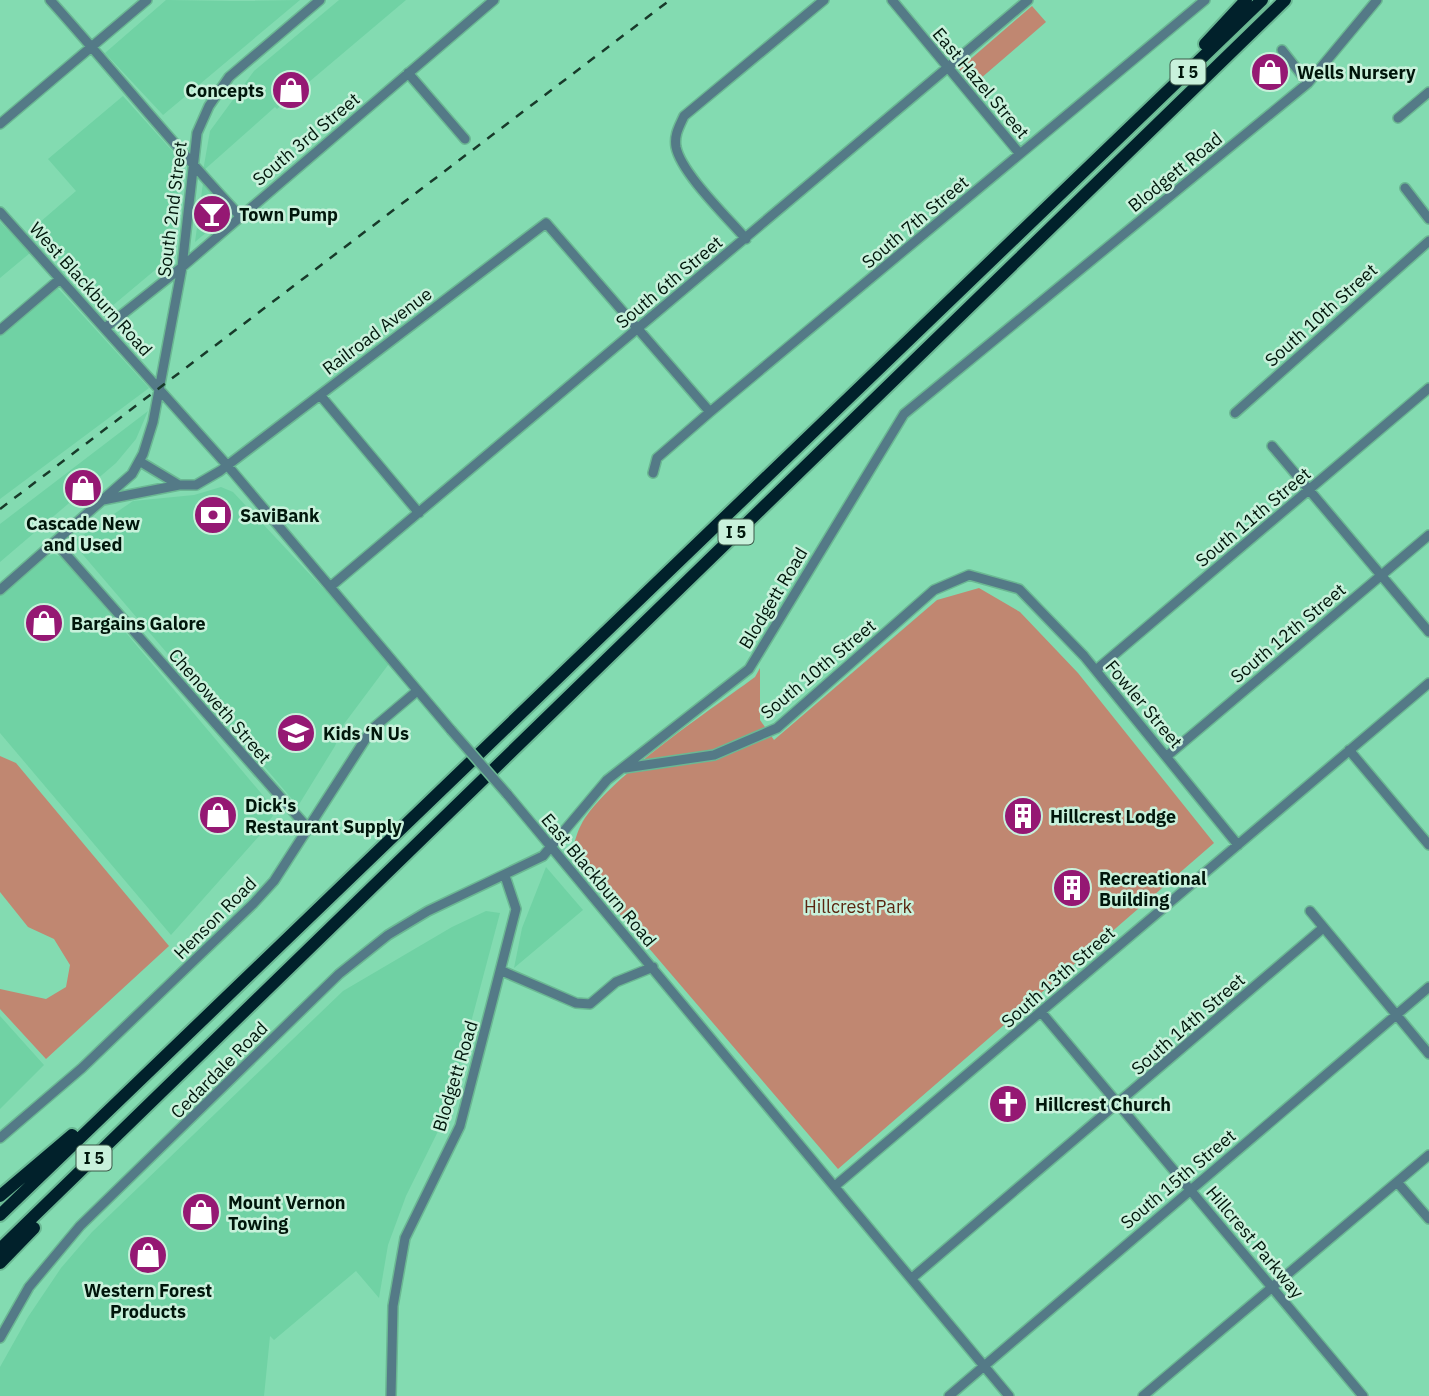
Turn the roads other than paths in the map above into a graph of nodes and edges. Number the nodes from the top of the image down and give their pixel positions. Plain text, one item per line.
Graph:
1 (50, 0) edge
2 (147, 0) edge
3 (320, 0) edge
4 (494, 0) edge
5 (824, 0) edge
6 (892, 0) edge
7 (1028, 0) edge
8 (1205, 0) edge
9 (1246, 0) edge
10 (1262, 0) edge
11 (1285, 0) edge
12 (1377, 0) edge
13 (92, 46) junction
14 (1282, 50) dead end
15 (947, 67) junction
16 (408, 73) junction
17 (1308, 83) junction
18 (1429, 92) edge
19 (1398, 118) dead end
20 (0, 124) edge
21 (465, 139) dead end
22 (1117, 139) junction
23 (1020, 155) junction
24 (192, 165) junction
25 (1405, 188) dead end
26 (0, 212) edge
27 (240, 216) junction
28 (1429, 219) edge
29 (746, 239) junction
30 (1429, 241) edge
31 (182, 267) junction
32 (60, 279) junction
33 (105, 328) junction
34 (639, 328) junction
35 (0, 330) edge
36 (159, 388) junction
37 (1429, 388) edge
38 (320, 395) junction
39 (710, 412) junction
40 (1235, 413) dead end
41 (1272, 446) dead end
42 (139, 461) junction
43 (227, 465) junction
44 (653, 473) dead end
45 (179, 485) junction
46 (1310, 490) junction
47 (103, 500) junction
48 (419, 513) junction
49 (1429, 535) edge
50 (55, 542) junction
51 (1381, 575) junction
52 (330, 587) junction
53 (1019, 589) joint
54 (0, 590) edge
55 (1429, 632) edge
56 (1096, 670) junction
57 (1429, 683) edge
58 (417, 691) junction
59 (1349, 750) junction
60 (1167, 756) junction
61 (624, 768) junction
62 (307, 827) junction
63 (1238, 845) junction
64 (1429, 845) edge
65 (551, 849) junction
66 (505, 876) junction
67 (1310, 911) dead end
68 (1323, 928) junction
69 (653, 967) junction
70 (502, 971) junction
71 (1429, 987) edge
72 (1041, 1012) junction
73 (1396, 1014) junction
74 (168, 1052) junction
75 (1429, 1054) edge
76 (190, 1067) junction
77 (1119, 1104) junction
78 (0, 1138) edge
79 (1429, 1155) edge
80 (1398, 1182) junction
81 (835, 1186) junction
82 (1190, 1189) junction
83 (0, 1196) edge
84 (0, 1215) edge
85 (1429, 1219) edge
86 (0, 1249) edge
87 (0, 1263) edge
88 (912, 1278) junction
89 (1272, 1287) junction
90 (0, 1338) edge
91 (984, 1364) junction
92 (391, 1396) edge
93 (949, 1396) edge
94 (1009, 1396) edge
95 (1143, 1396) edge
96 (1363, 1396) edge

1 - 13 street
2 - 13 street
3 - 24 street, South 2nd Street
4 - 16 street, South 3rd Street
5 - 29 street
6 - 15 street, East Hazel Street
7 - 15 street, South 6th Street
8 - 23 street, South 7th Street
9 - 22 highway
10 - 22 highway, I 5
11 - 76 highway, I 5
12 - 17 street, Blodgett Road
13 - 20 street
13 - 24 street
14 - 17 street
15 - 23 street, East Hazel Street
15 - 29 street, South 6th Street
16 - 21 street
16 - 27 street, South 3rd Street
17 - 61 street, Blodgett Road
18 - 19 street
22 - 74 highway, I 5
23 - 39 street, South 7th Street
24 - 27 street
24 - 31 street, South 2nd Street
25 - 28 street
26 - 32 street, West Blackburn Road
27 - 31 street, South 3rd Street
29 - 34 street, South 6th Street
30 - 40 street, South 10th Street
31 - 33 street, South 3rd Street
31 - 36 street, South 2nd Street
32 - 33 street, West Blackburn Road
32 - 35 street
33 - 36 street, West Blackburn Road
34 - 38 street, Railroad Avenue
34 - 39 street
34 - 48 street, South 6th Street
36 - 42 street, South 2nd Street
36 - 43 street, East Blackburn Road
37 - 46 street, South 11th Street
38 - 43 street, Railroad Avenue
38 - 48 street
39 - 44 street, South 7th Street
41 - 46 street
42 - 45 street
42 - 47 street, South 2nd Street
43 - 45 street, Railroad Avenue
43 - 52 street, East Blackburn Road
45 - 47 street, Railroad Avenue
46 - 51 street
46 - 56 street, South 11th Street
47 - 50 street, South 2nd Street
48 - 52 street, South 6th Street
49 - 51 street, South 12th Street
50 - 54 street, South 2nd Street
50 - 62 street, Chenoweth Street
51 - 55 street
51 - 60 street, South 12th Street
52 - 58 street, East Blackburn Road
53 - 56 street, Fowler Street
53 - 61 street, South 10th Street
56 - 60 street, Fowler Street
57 - 59 street, South 13th Street
58 - 62 street, Henson Road
58 - 65 street, East Blackburn Road, bridge
59 - 63 street, South 13th Street
59 - 64 street
60 - 63 street, Fowler Street
61 - 65 street, Blodgett Road
62 - 78 street, Henson Road
63 - 72 street, South 13th Street
65 - 66 street, Blodgett Road
65 - 69 street, East Blackburn Road
66 - 70 street, Blodgett Road
66 - 90 street, Cedardale Road
67 - 68 street
68 - 73 street
68 - 77 street, South 14th Street
69 - 70 street
69 - 81 street, East Blackburn Road
70 - 92 street, Blodgett Road
71 - 73 street, South 15th Street
72 - 77 street, Hillcrest Parkway
72 - 81 street, South 13th Street
73 - 75 street
73 - 82 street, South 15th Street
74 - 83 highway
74 - 84 highway, I 5
76 - 86 highway, I 5
76 - 87 highway
77 - 82 street, Hillcrest Parkway
77 - 88 street, South 14th Street
79 - 80 street
80 - 85 street
80 - 89 street
81 - 88 street, East Blackburn Road
82 - 89 street, Hillcrest Parkway
82 - 91 street, South 15th Street
88 - 91 street, East Blackburn Road
89 - 95 street
89 - 96 street, Hillcrest Parkway
91 - 93 street, South 15th Street
91 - 94 street, East Blackburn Road

